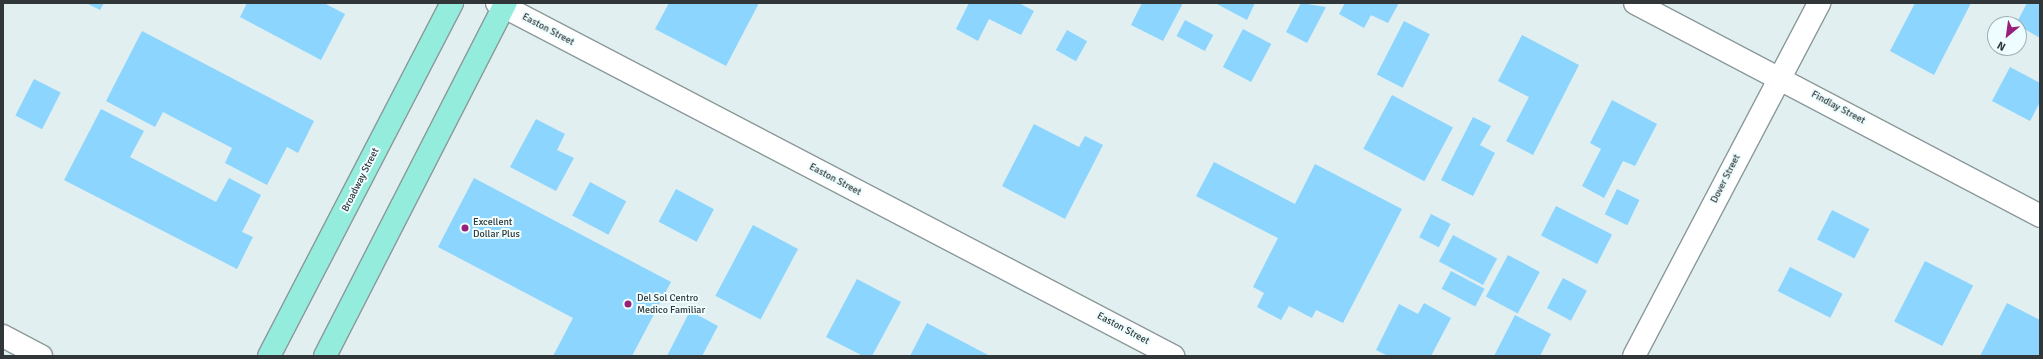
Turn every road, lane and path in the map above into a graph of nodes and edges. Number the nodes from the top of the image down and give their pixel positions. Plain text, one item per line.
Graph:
1 (452, 3) edge
2 (1635, 3) edge
3 (1819, 3) edge
4 (503, 4) edge
5 (1779, 77) junction
6 (2040, 216) edge
7 (3, 336) edge
8 (41, 356) edge
9 (269, 356) edge
10 (325, 356) edge
11 (1173, 356) edge
12 (1634, 356) edge

1 - 9 main road, Broadway Street
2 - 5 street, Findlay Street
3 - 5 street, Dover Street
4 - 10 main road
4 - 11 street, Easton Street
5 - 6 street, Findlay Street
5 - 12 street, Dover Street
7 - 8 street

